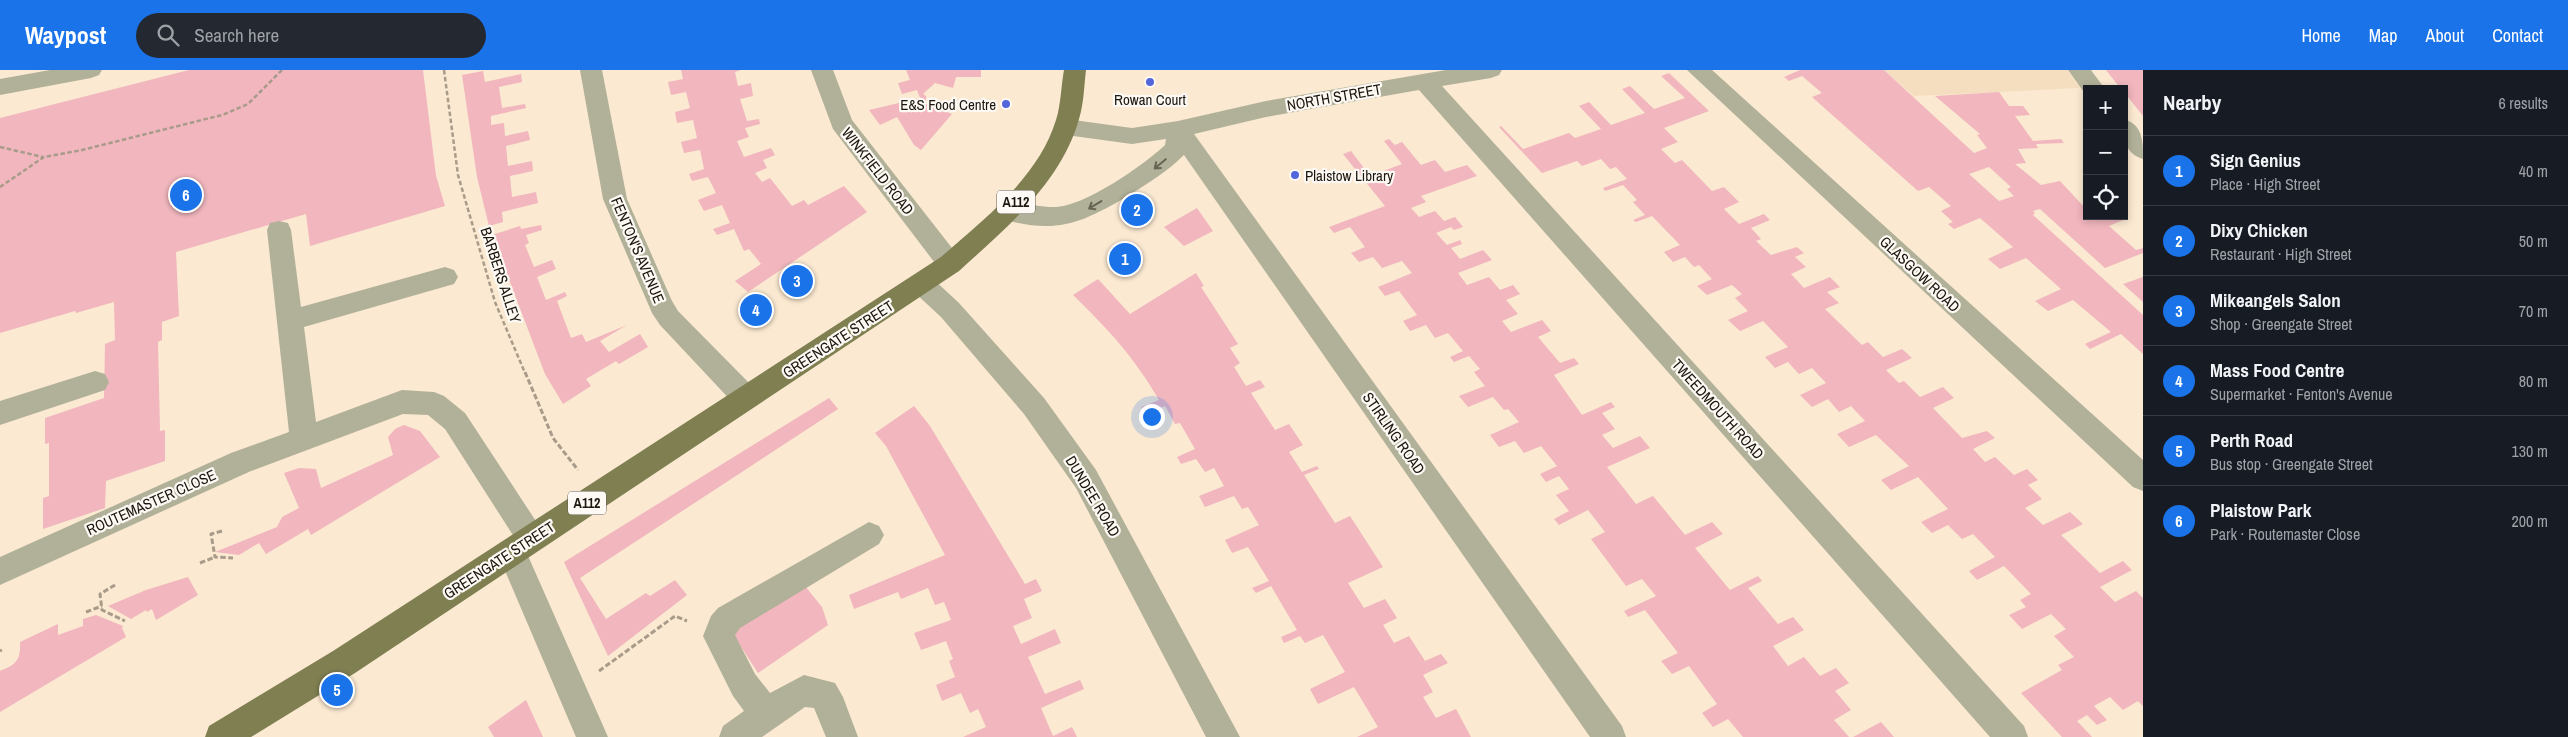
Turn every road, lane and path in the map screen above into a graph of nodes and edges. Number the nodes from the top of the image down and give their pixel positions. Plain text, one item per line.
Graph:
1 (90, 70) edge
2 (282, 70) edge
3 (444, 70) edge
4 (591, 70) edge
5 (822, 70) edge
6 (1075, 70) edge
7 (1491, 70) edge
8 (1698, 70) edge
9 (2079, 70) edge
10 (1424, 81) junction
11 (2091, 85) edge
12 (0, 87) edge
13 (1066, 126) junction
14 (1178, 129) junction
15 (2126, 130) edge
16 (0, 147) edge
17 (2143, 150) edge
18 (44, 157) junction
19 (0, 187) edge
20 (1008, 211) junction
21 (279, 230) dead end
22 (950, 264) junction
23 (445, 277) dead end
24 (922, 284) junction
25 (289, 321) junction
26 (95, 382) dead end
27 (746, 398) junction
28 (0, 413) edge
29 (304, 438) junction
30 (2143, 478) edge
31 (598, 496) junction
32 (222, 531) dead end
33 (869, 535) dead end
34 (522, 545) junction
35 (215, 557) junction
36 (233, 558) dead end
37 (200, 563) dead end
38 (0, 571) edge
39 (115, 585) dead end
40 (102, 606) junction
41 (86, 612) dead end
42 (125, 621) dead end
43 (719, 636) junction
44 (571, 690) junction
45 (766, 714) junction
46 (221, 737) edge
47 (592, 737) edge
48 (735, 737) edge
49 (842, 737) edge
50 (1224, 737) edge
51 (1610, 737) edge
52 (2012, 737) edge

1 - 12 street
2 - 18 path
3 - 31 path, BARBERS ALLEY
4 - 27 street, FENTON'S AVENUE
5 - 22 street, WINKFIELD ROAD
6 - 13 main road, A112
7 - 10 street, NORTH STREET
8 - 30 street, GLASGOW ROAD
9 - 11 street
10 - 14 street, NORTH STREET
10 - 52 street, TWEEDMOUTH ROAD
13 - 14 street, NORTH STREET
13 - 20 main road, A112
14 -> 20 street
14 - 51 street, STIRLING ROAD
15 - 17 street
16 - 18 path
18 - 19 path
20 - 22 main road, A112
21 - 25 street
22 - 24 main road, GREENGATE STREET / A112
23 - 25 street
24 - 27 main road, GREENGATE STREET / A112
24 - 50 street, DUNDEE ROAD
25 - 29 street
26 - 28 street
27 - 31 main road, GREENGATE STREET / A112
29 - 34 street, ROUTEMASTER CLOSE
29 - 38 street, ROUTEMASTER CLOSE
31 - 34 main road, GREENGATE STREET / A112
32 - 35 path
33 - 43 street
34 - 44 street, ROUTEMASTER CLOSE
34 - 46 main road, GREENGATE STREET / A112
35 - 36 path
35 - 37 path
39 - 40 path
40 - 41 path
40 - 42 path
43 - 44 path
43 - 45 street
44 - 47 street, ROUTEMASTER CLOSE
45 - 48 street
45 - 49 street

